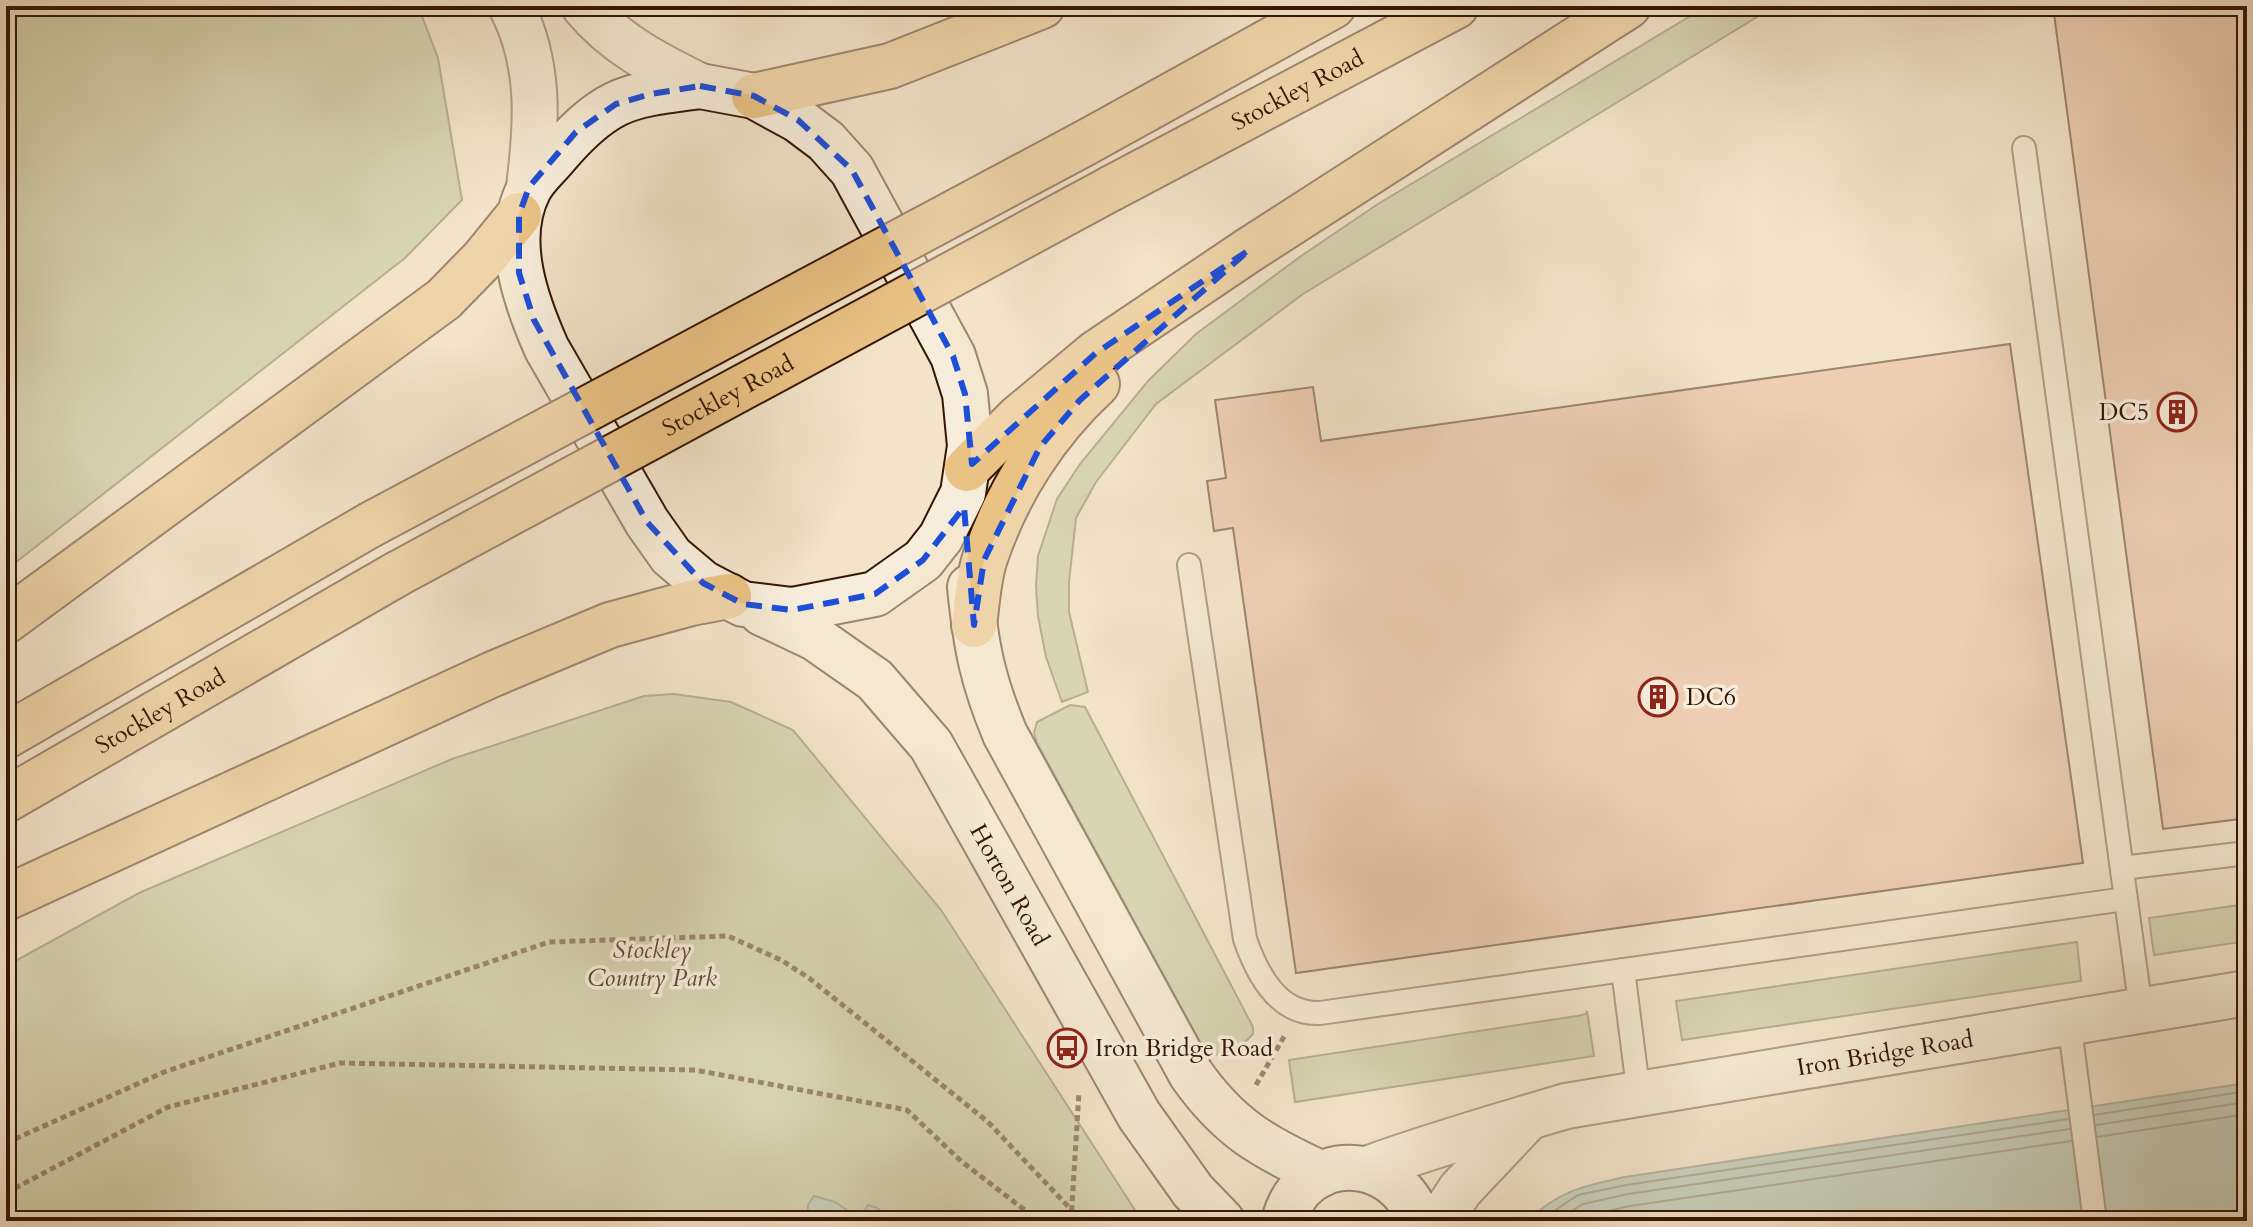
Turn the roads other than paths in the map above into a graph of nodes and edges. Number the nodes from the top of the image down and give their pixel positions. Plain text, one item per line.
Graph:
1 (511, 6) edge
2 (584, 6) edge
3 (1042, 6) edge
4 (1333, 6) edge
5 (1456, 6) edge
6 (1628, 6) edge
7 (700, 86) junction
8 (754, 96) junction
9 (2024, 148) dead end
10 (524, 201) junction
11 (1249, 250) junction
12 (965, 481) junction
13 (1189, 565) dead end
14 (736, 600) junction
15 (6, 621) edge
16 (974, 625) junction
17 (6, 736) edge
18 (6, 800) edge
19 (2247, 853) edge
20 (2122, 868) junction
21 (6, 898) edge
22 (2125, 899) junction
23 (1623, 970) junction
24 (2247, 993) edge
25 (2141, 1010) junction
26 (2069, 1021) junction
27 (1639, 1096) junction
28 (1525, 1121) junction
29 (1367, 1169) junction
30 (1322, 1174) junction
31 (1222, 1221) edge
32 (1284, 1221) edge
33 (1419, 1221) edge
34 (1440, 1221) edge
35 (2095, 1221) edge

1 - 10 street, Horton Road
2 - 7 street
3 - 8 main road
4 - 17 main road, bridge
5 - 18 main road, Stockley Road, bridge
6 - 11 main road
7 - 8 street
7 - 10 street
8 - 12 street
9 - 20 lane
10 - 14 street, Horton Road
10 - 15 main road
11 - 12 main road
11 - 16 main road
12 - 14 street
12 - 16 street
13 - 23 lane
14 - 21 main road
14 - 31 street, Horton Road
16 - 30 street
19 - 20 lane
20 - 22 lane
22 - 23 lane
22 - 25 lane
23 - 27 lane
24 - 25 street, Iron Bridge Road
25 - 26 street, Iron Bridge Road
26 - 27 street, Iron Bridge Road
26 - 35 lane
27 - 28 street, Iron Bridge Road
28 - 29 street, Iron Bridge Road
28 - 34 street
29 - 30 street, Iron Bridge Road
29 - 33 street
30 - 32 street

